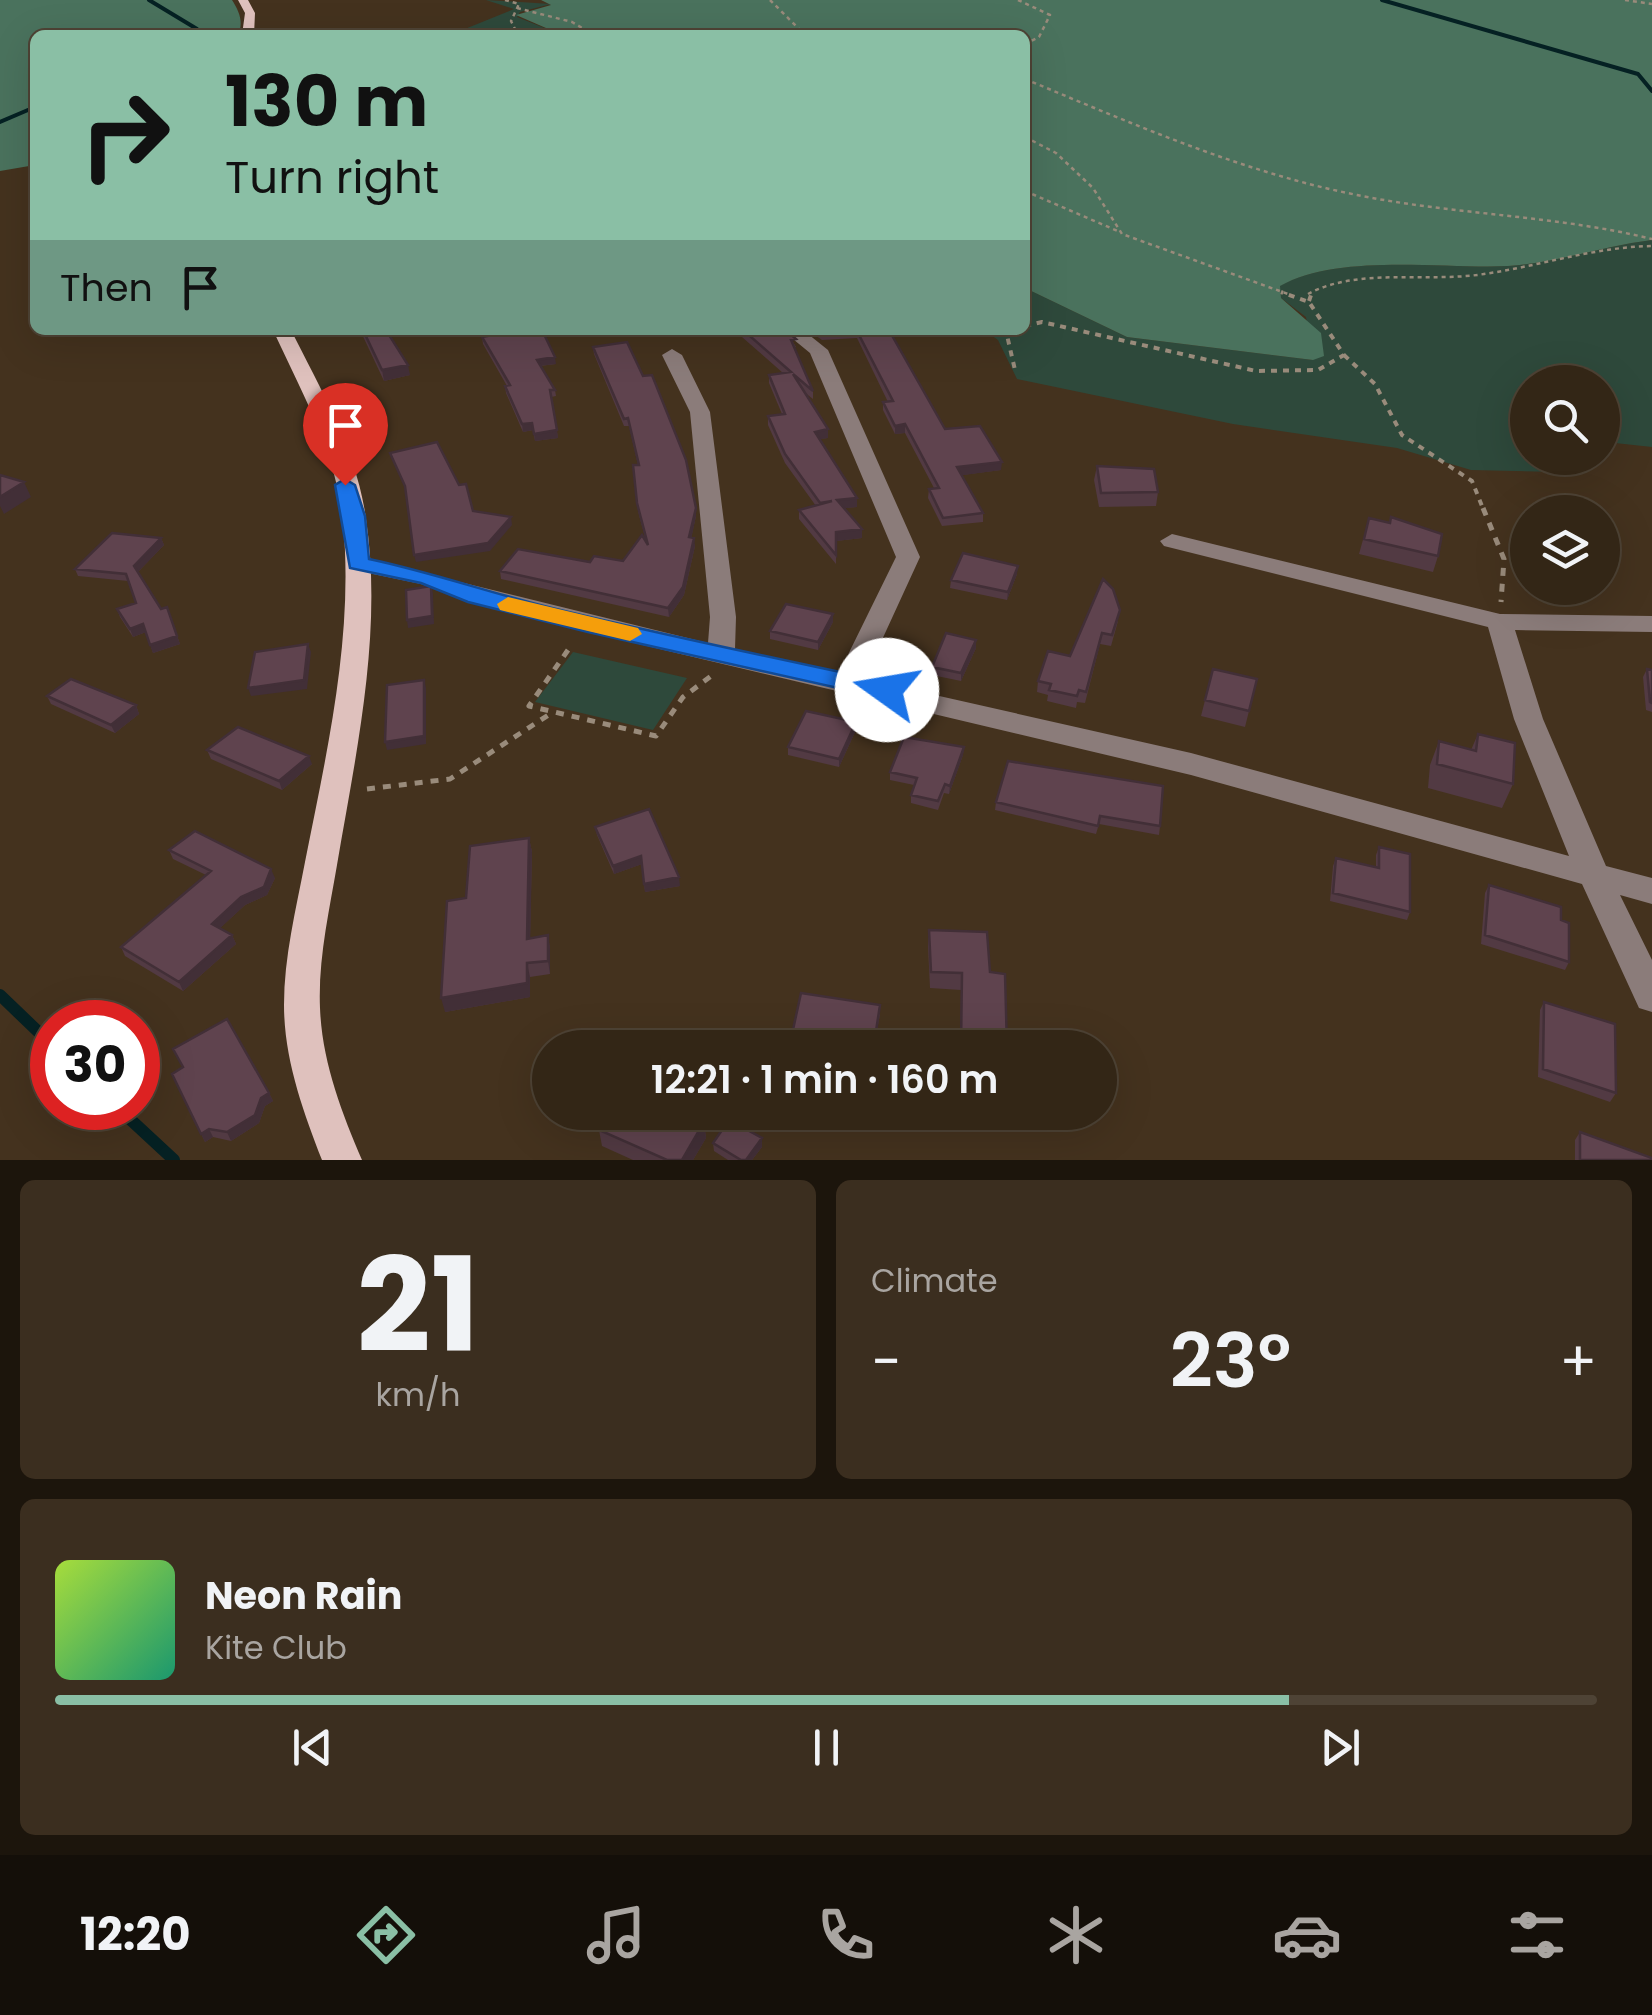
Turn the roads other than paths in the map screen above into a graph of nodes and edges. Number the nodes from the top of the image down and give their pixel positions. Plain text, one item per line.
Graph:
1 (243, 0) edge
2 (248, 30) edge
3 (284, 335) edge
4 (798, 335) edge
5 (672, 355) dead end
6 (1172, 541) dead end
7 (358, 564) junction
8 (1500, 622) junction
9 (1652, 624) edge
10 (723, 654) junction
11 (849, 682) junction
12 (1594, 875) junction
13 (1652, 891) edge
14 (1652, 997) edge
15 (342, 1160) edge

1 - 2 main road
3 - 7 main road
4 - 11 street
5 - 10 street
6 - 8 street
7 - 10 street
7 - 15 main road
8 - 9 street
8 - 12 street
10 - 11 street
11 - 12 street
12 - 13 street
12 - 14 street

